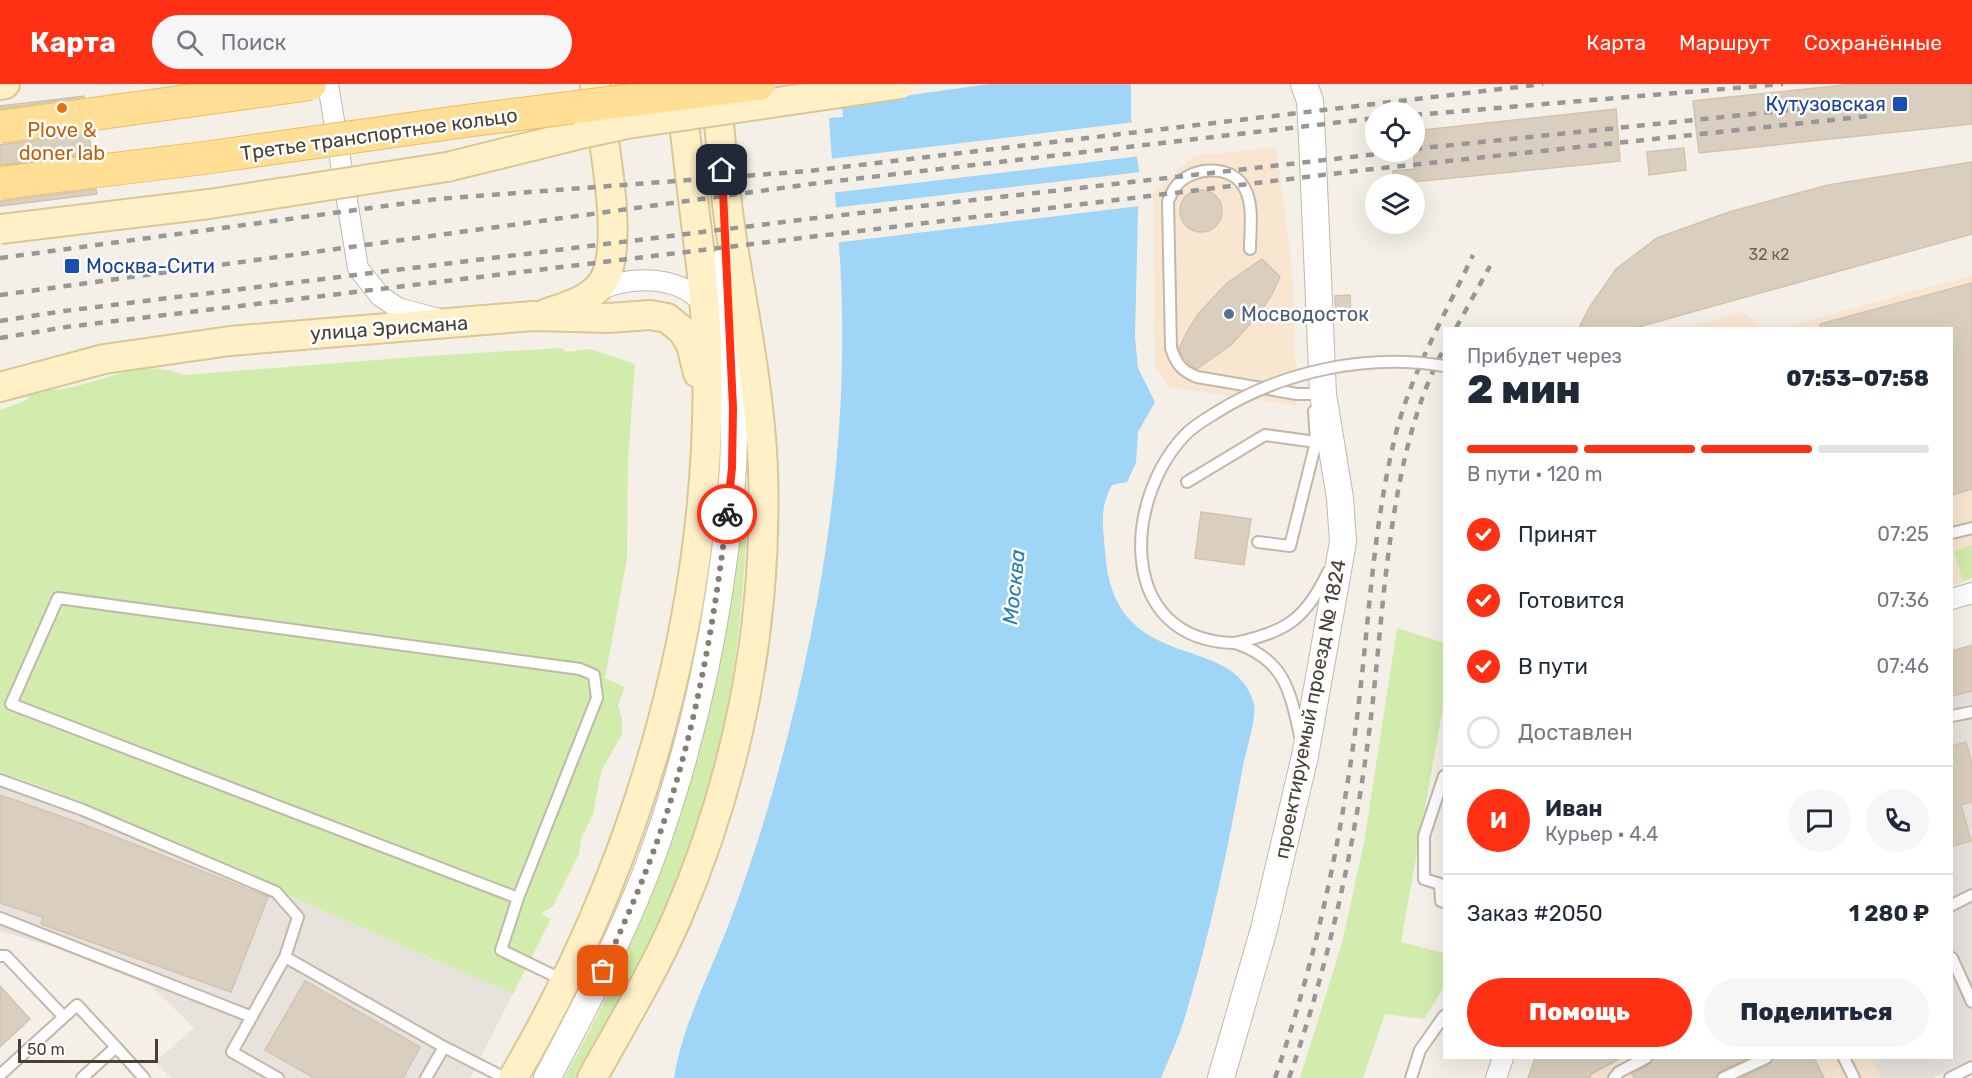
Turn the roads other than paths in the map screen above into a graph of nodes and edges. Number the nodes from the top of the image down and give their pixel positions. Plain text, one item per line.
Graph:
1 (5, 84) edge
2 (310, 84) edge
3 (328, 84) edge
4 (595, 84) edge
5 (681, 84) edge
6 (716, 84) edge
7 (759, 84) edge
8 (901, 84) edge
9 (1304, 84) edge
10 (0, 85) edge
11 (0, 127) edge
12 (721, 147) junction
13 (0, 183) edge
14 (0, 229) edge
15 (1250, 249) dead end
16 (591, 294) junction
17 (705, 304) junction
18 (533, 316) junction
19 (464, 322) junction
20 (729, 350) junction
21 (104, 360) junction
22 (1443, 366) edge
23 (0, 372) edge
24 (0, 387) edge
25 (1318, 394) junction
26 (707, 422) junction
27 (1316, 442) junction
28 (1187, 482) dead end
29 (1972, 528) edge
30 (1953, 533) edge
31 (1258, 542) dead end
32 (1342, 542) junction
33 (1972, 593) edge
34 (1953, 599) edge
35 (1234, 643) junction
36 (0, 701) edge
37 (11, 704) junction
38 (1972, 711) edge
39 (1953, 716) edge
40 (1305, 756) junction
41 (1443, 779) edge
42 (0, 780) edge
43 (1972, 895) edge
44 (518, 898) junction
45 (1443, 902) edge
46 (1953, 904) edge
47 (0, 918) edge
48 (0, 956) edge
49 (285, 957) junction
50 (1953, 960) edge
51 (565, 981) junction
52 (1972, 1002) edge
53 (64, 1017) junction
54 (252, 1017) junction
55 (1443, 1017) edge
56 (116, 1047) junction
57 (444, 1047) junction
58 (1503, 1059) edge
59 (1644, 1059) edge
60 (1764, 1059) edge
61 (1844, 1059) edge
62 (1972, 1067) edge
63 (0, 1075) edge
64 (82, 1078) edge
65 (144, 1078) edge
66 (278, 1078) edge
67 (426, 1078) edge
68 (505, 1078) edge
69 (513, 1078) edge
70 (548, 1078) edge
71 (592, 1078) edge
72 (1221, 1078) edge
73 (1411, 1078) edge
74 (1496, 1078) edge
75 (1614, 1078) edge
76 (1723, 1078) edge
77 (1854, 1078) edge
78 (1950, 1078) edge

1 - 10 main road
2 - 11 main road, bridge
3 - 19 street
4 - 16 main road
5 - 17 main road
6 - 12 main road
7 - 13 main road, Третье транспортное кольцо, bridge
8 - 14 main road, Третье транспортное кольцо, bridge
9 - 25 street, проектируемый проезд № 1824
12 - 20 street
12 - 71 main road
15 - 25 lane
16 - 17 street
16 - 18 main road
17 - 20 street
17 - 26 main road
18 - 19 main road, улица Эрисмана
18 - 26 main road, улица Эрисмана
19 - 21 main road, улица Эрисмана
20 - 70 street
21 - 23 main road
21 - 24 main road, улица Эрисмана
22 - 35 lane, bridge
25 - 27 lane
25 - 32 street, проектируемый проезд № 1824
26 - 51 main road
27 - 28 lane
27 - 31 lane
29 - 30 lane
32 - 35 lane
32 - 40 street, проектируемый проезд № 1824
33 - 34 street
35 - 40 lane
36 - 37 lane
37 - 44 lane
37 - 44 lane
38 - 39 lane
40 - 72 street, проектируемый проезд № 1824
41 - 45 lane
42 - 49 lane
43 - 46 lane
44 - 51 lane
47 - 54 lane
48 - 53 lane
49 - 54 lane
49 - 57 lane
50 - 52 lane
51 - 69 main road
53 - 56 lane
53 - 63 lane
54 - 66 lane
55 - 73 lane
56 - 64 lane
56 - 65 lane
57 - 67 lane
57 - 68 lane
58 - 74 street
59 - 75 lane
60 - 76 lane
61 - 77 lane
62 - 78 lane

